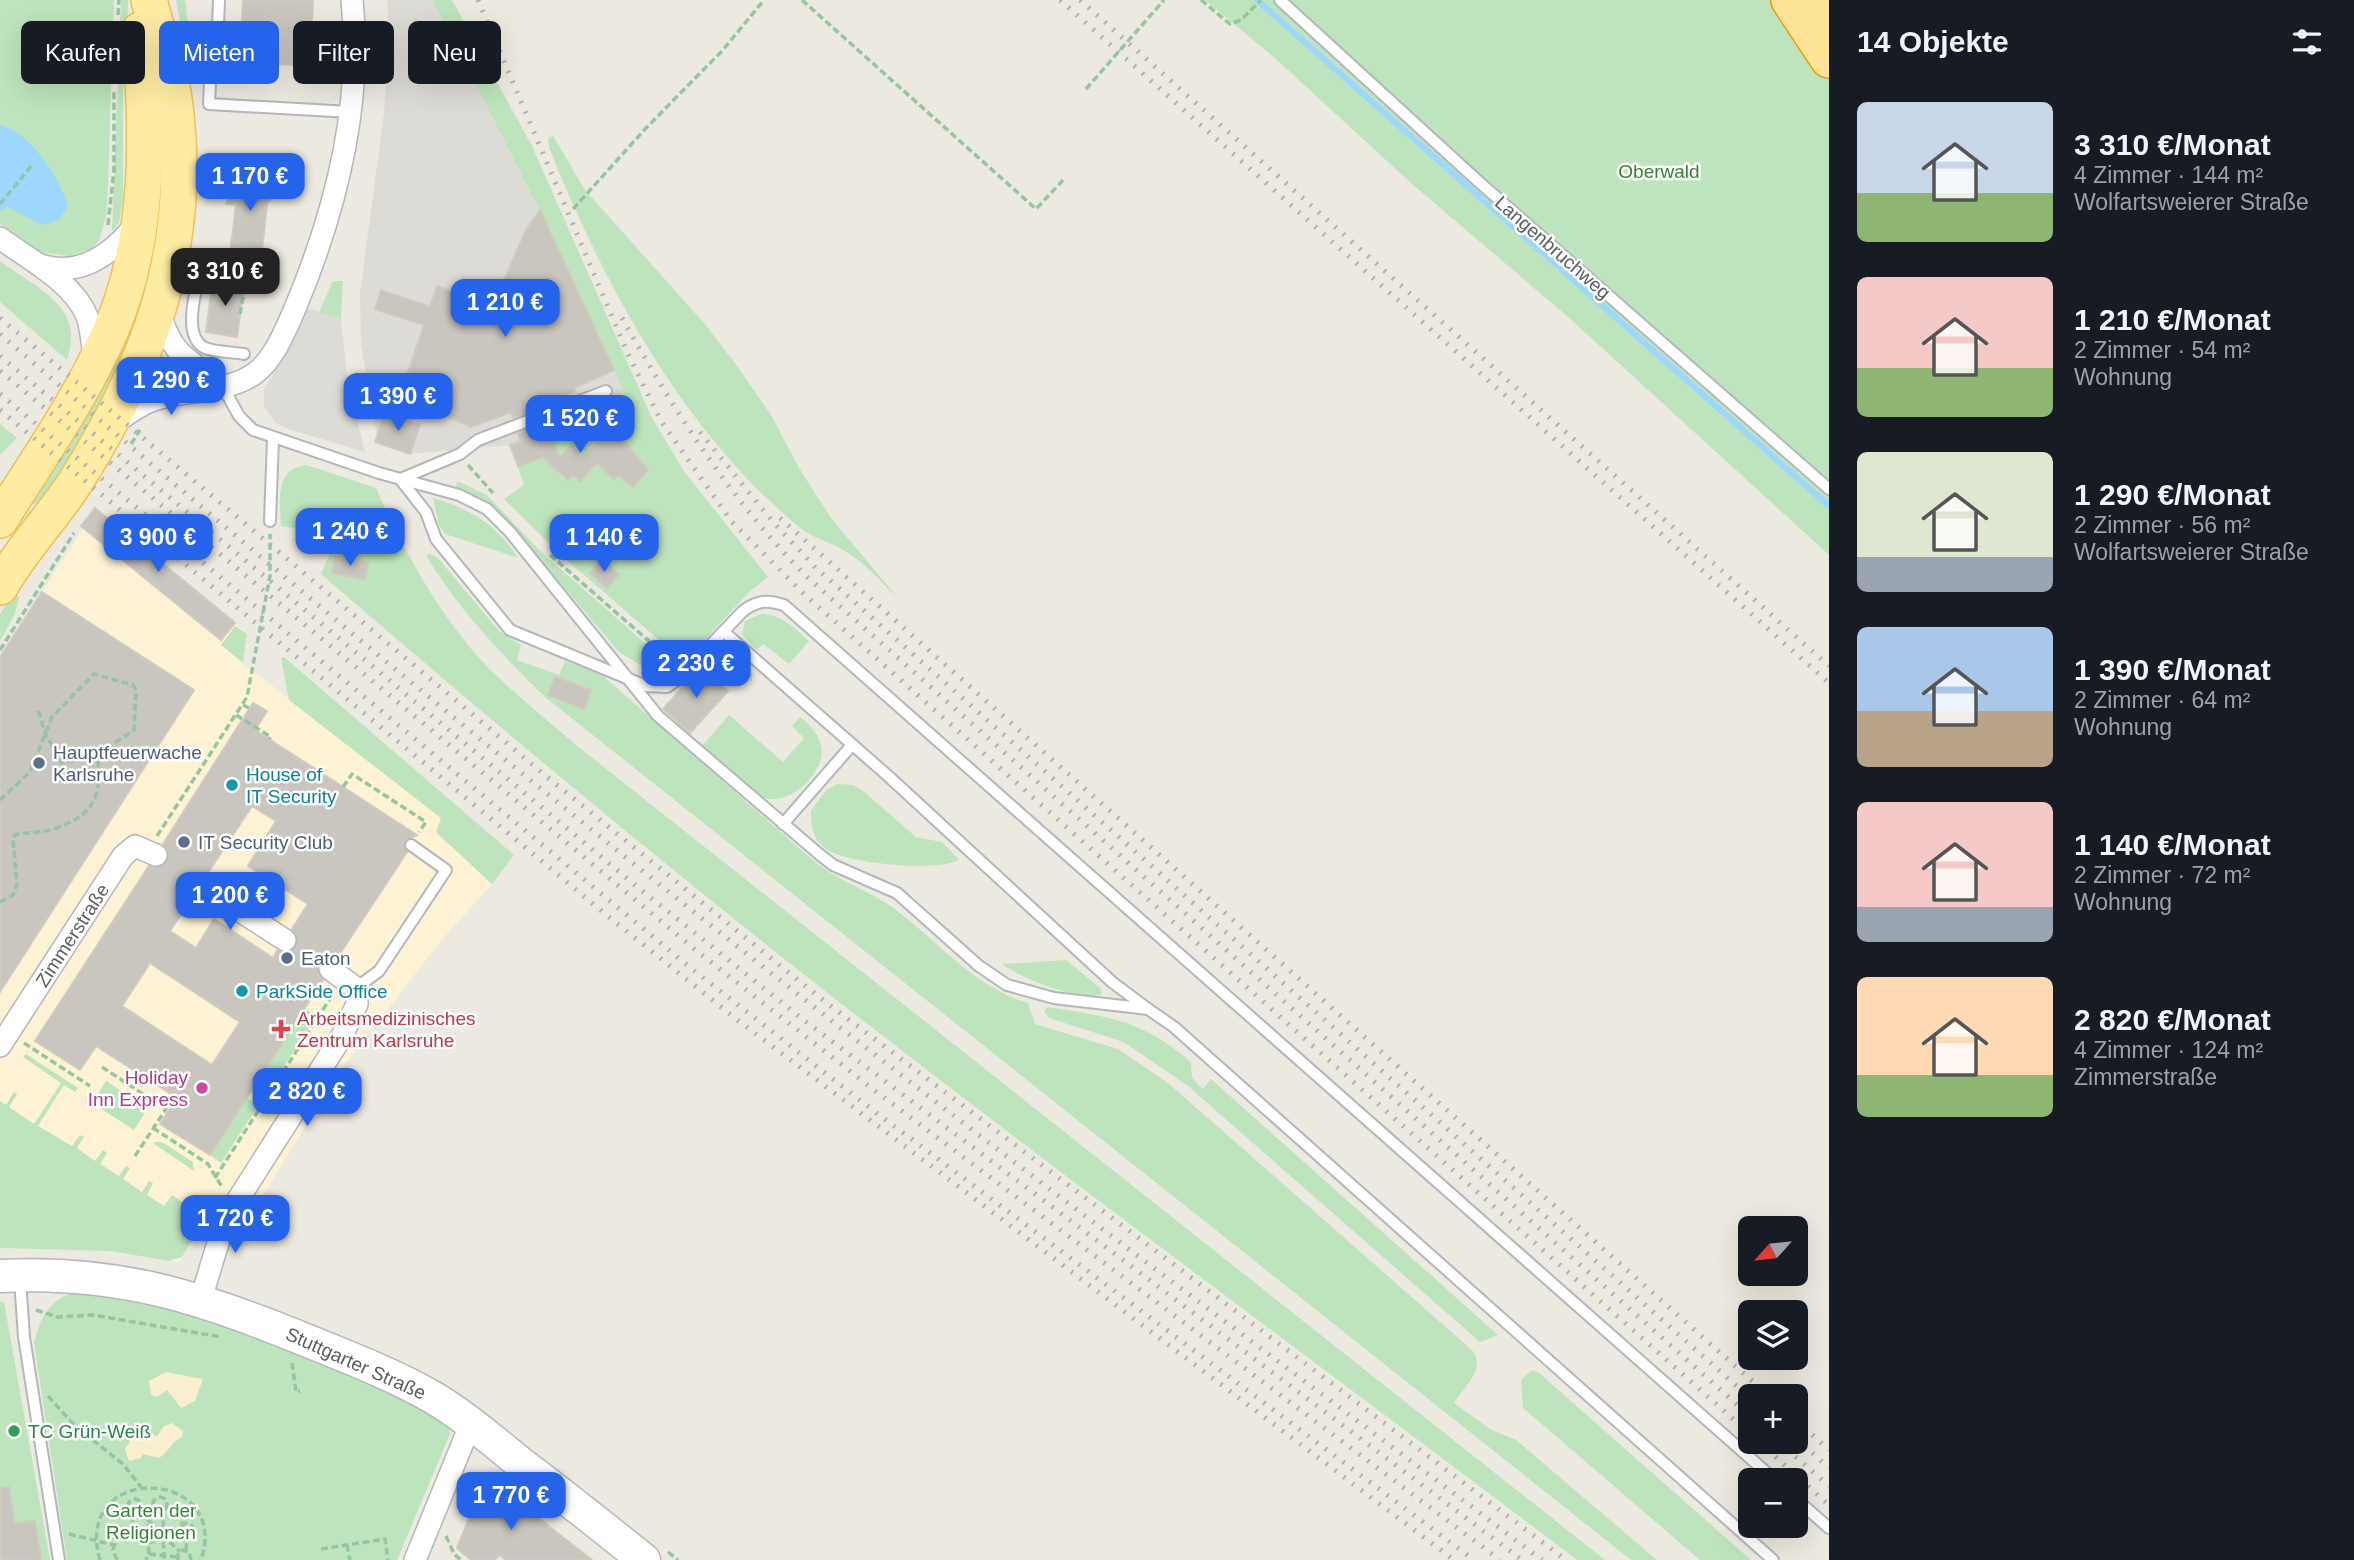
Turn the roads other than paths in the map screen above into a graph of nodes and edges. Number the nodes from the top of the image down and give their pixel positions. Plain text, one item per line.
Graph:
1 (149, 0) edge
2 (219, 0) edge
3 (352, 0) edge
4 (1280, 0) edge
5 (1790, 0) edge
6 (1826, 0) edge
7 (1829, 7) edge
8 (128, 8) edge
9 (218, 21) edge
10 (1829, 59) edge
11 (210, 84) edge
12 (351, 112) junction
13 (140, 220) junction
14 (0, 238) edge
15 (24, 256) junction
16 (202, 263) dead end
17 (159, 310) junction
18 (244, 354) dead end
19 (96, 361) junction
20 (222, 385) junction
21 (606, 391) dead end
22 (107, 428) junction
23 (273, 439) junction
24 (400, 479) junction
25 (1829, 489) edge
26 (8, 521) edge
27 (270, 521) road end
28 (0, 587) edge
29 (724, 632) junction
30 (627, 677) junction
31 (852, 745) junction
32 (783, 824) junction
33 (412, 846) road end
34 (151, 853) tunnel mouth
35 (200, 885) tunnel mouth
36 (285, 940) tunnel mouth
37 (343, 979) joint
38 (1148, 1009) junction
39 (3, 1042) edge
40 (10, 1276) edge
41 (201, 1299) junction
42 (471, 1423) junction
43 (1761, 1468) edge
44 (1808, 1510) edge
45 (1829, 1528) edge
46 (59, 1560) edge
47 (415, 1560) edge
48 (645, 1560) edge
49 (1773, 1560) edge

1 - 17 main road
2 - 9 lane
3 - 12 street
4 - 25 lane, Langenbruchweg
5 - 10 highway
6 - 7 highway
8 - 13 main road
11 - 12 lane
12 - 20 street
13 - 15 street
13 - 19 main road
14 - 15 street
15 - 19 street
16 - 18 lane
17 - 20 street
17 - 22 main road
19 - 26 main road
20 - 22 street
20 - 23 lane
21 - 24 lane
22 - 26 main road
23 - 24 lane
23 - 27 lane
24 - 30 lane
24 - 30 lane
26 - 28 main road
29 - 30 lane
29 - 31 lane
29 - 43 lane
30 - 32 lane
31 - 32 lane
31 - 38 lane
32 - 38 lane
33 - 37 lane
34 - 39 street, Zimmerstraße
35 - 36 street
37 - 41 street
38 - 49 lane
40 - 41 main road, Stuttgarter Straße
40 - 46 lane, Stuttgarter Straße
41 - 42 main road, Stuttgarter Straße
42 - 47 street
42 - 48 main road, Stuttgarter Straße
44 - 45 lane

